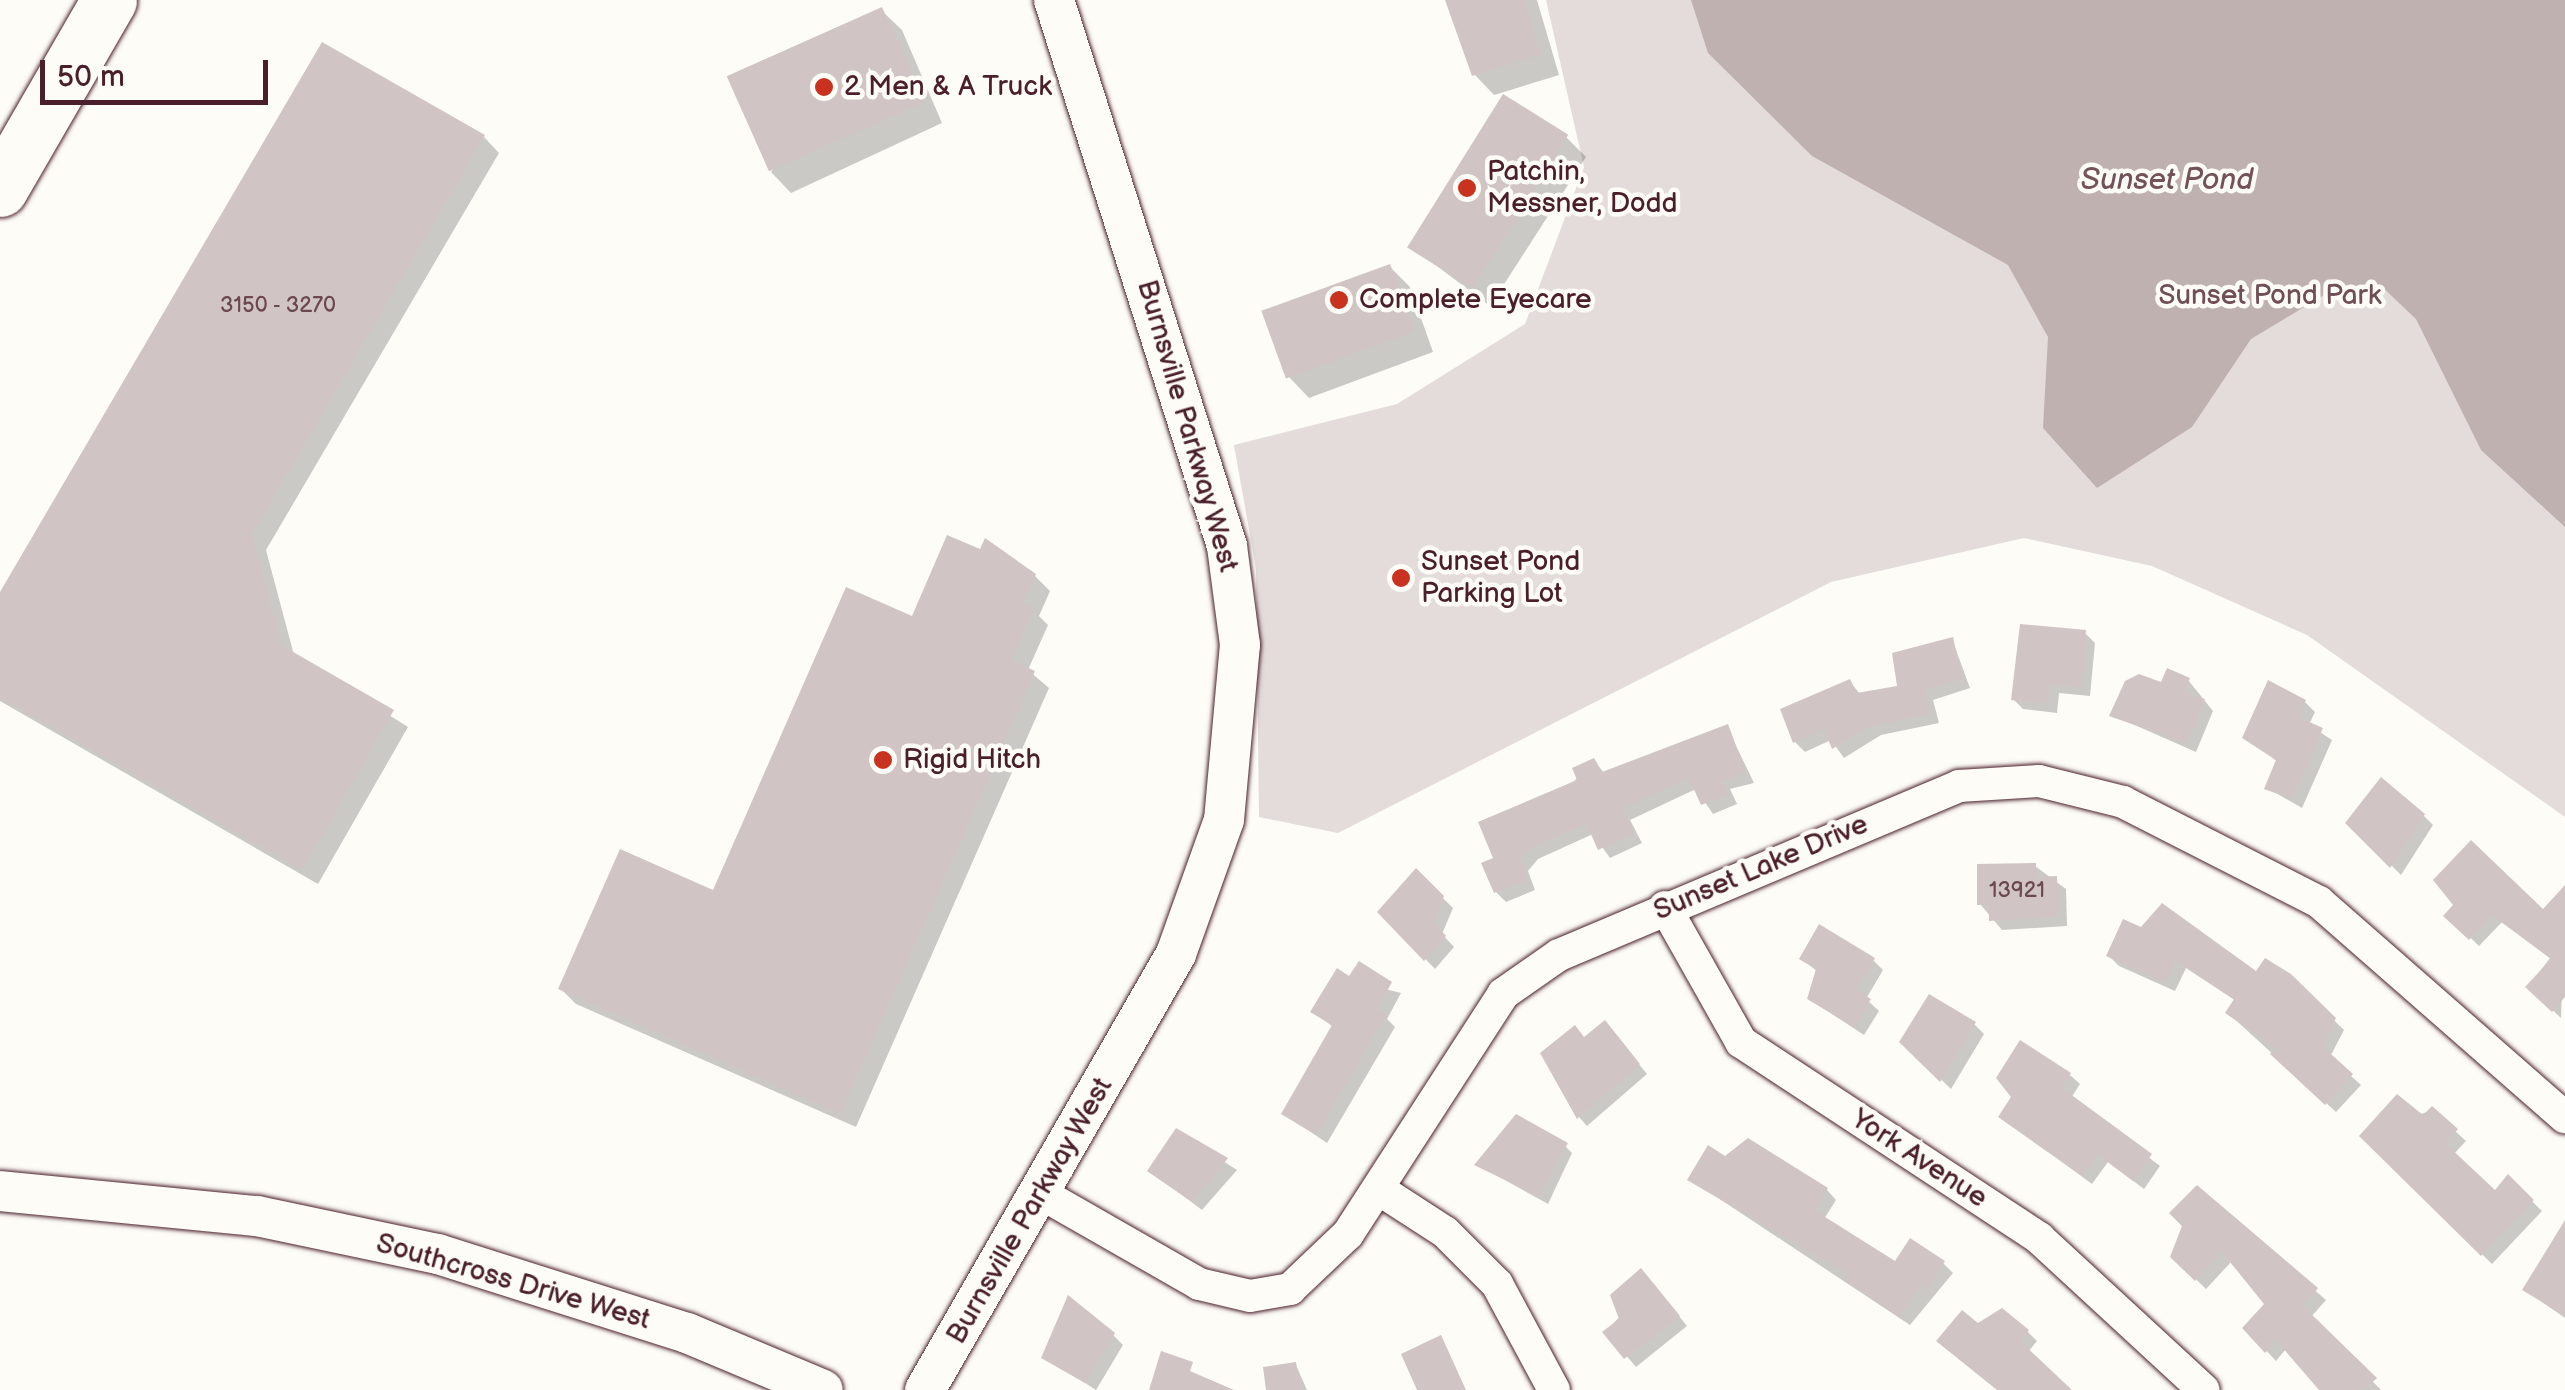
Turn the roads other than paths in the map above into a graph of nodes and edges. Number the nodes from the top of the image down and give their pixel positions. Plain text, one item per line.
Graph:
1 (109, 0) edge
2 (1054, 0) edge
3 (0, 189) edge
4 (1665, 907) junction
5 (2565, 1117) edge
6 (5, 1185) edge
7 (1380, 1190) junction
8 (1042, 1194) junction
9 (823, 1390) edge
10 (925, 1390) edge
11 (1554, 1390) edge
12 (2204, 1390) edge

1 - 3 highway
2 - 8 street, Burnsville Parkway West
4 - 5 street, Sunset Lake Drive
4 - 7 street, Sunset Lake Drive
4 - 12 street, York Avenue
6 - 9 street, Southcross Drive West
7 - 8 street, Sunset Lake Drive
7 - 11 street
8 - 10 street, Burnsville Parkway West

